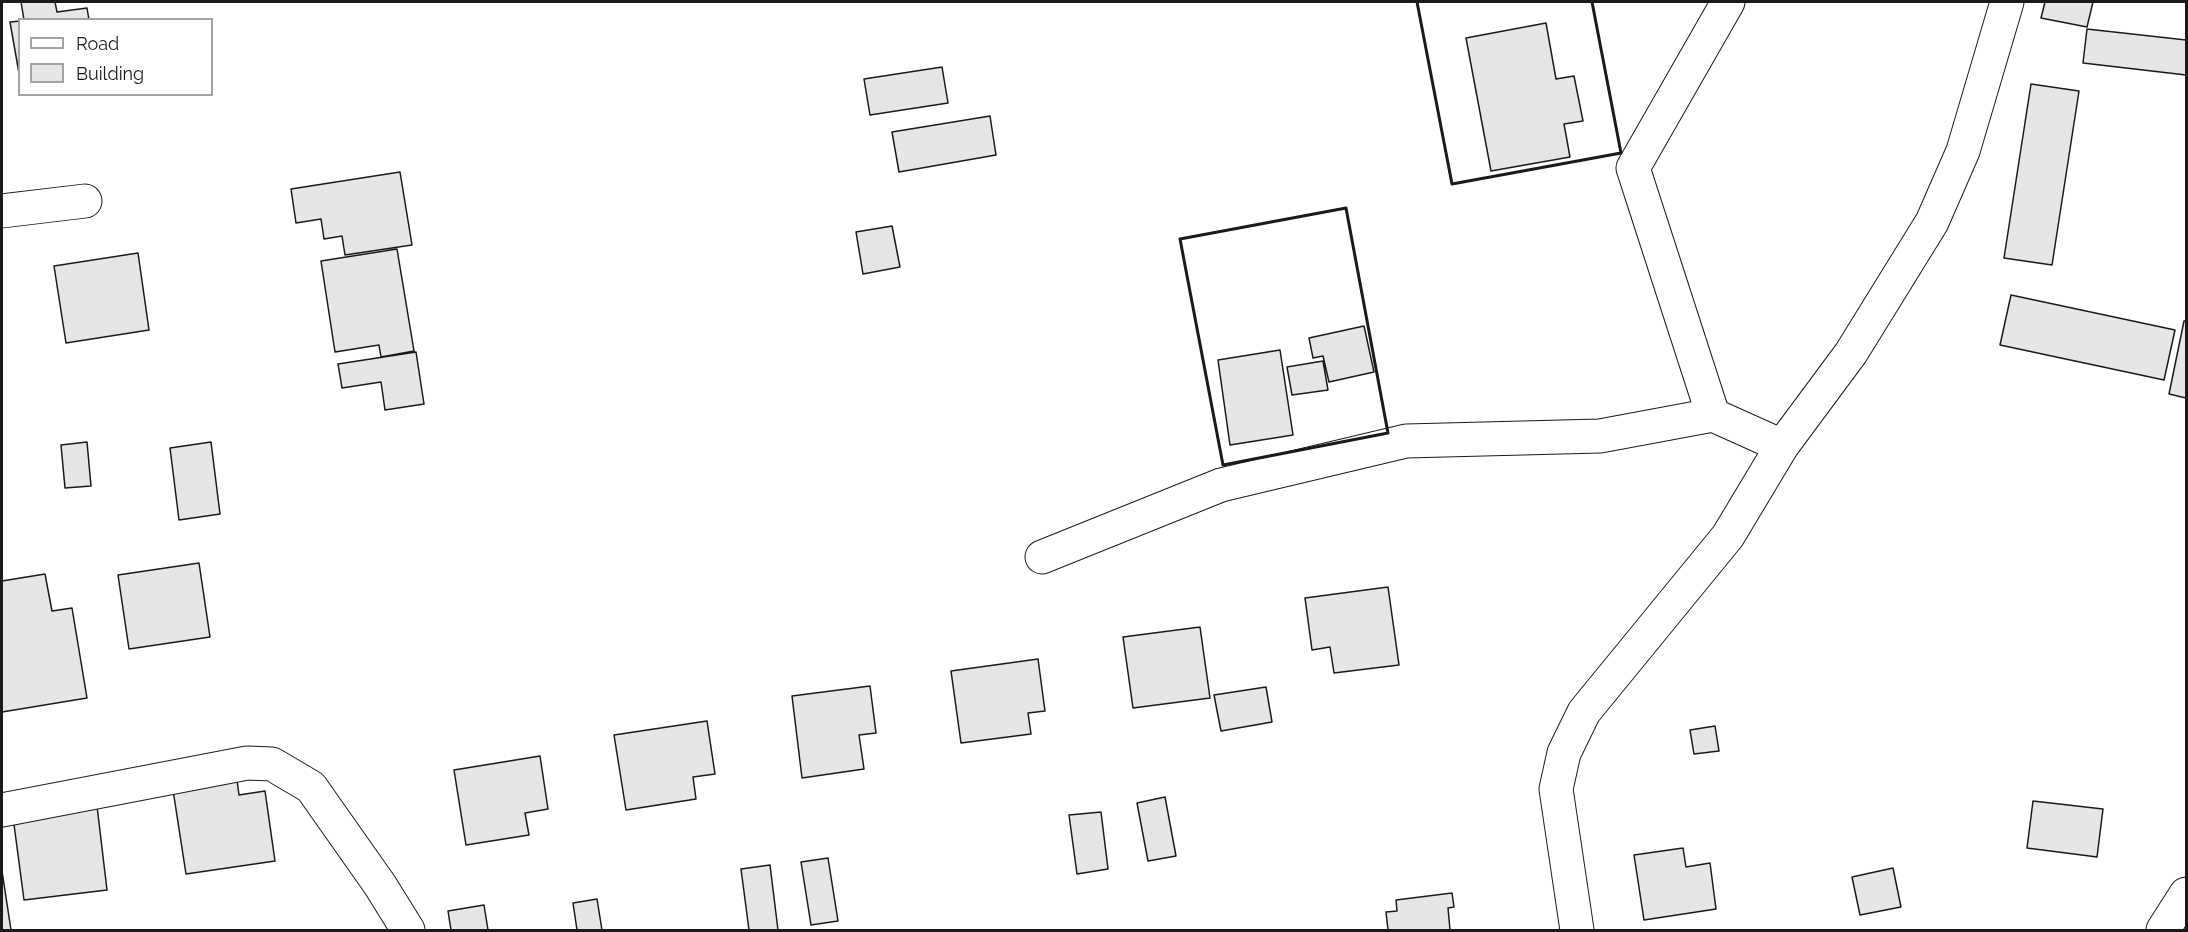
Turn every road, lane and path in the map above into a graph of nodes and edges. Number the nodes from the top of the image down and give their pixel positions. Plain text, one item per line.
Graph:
1 (1728, 2) edge
2 (2007, 2) edge
3 (84, 201) dead end
4 (2, 211) edge
5 (1713, 415) junction
6 (1782, 446) junction
7 (1042, 557) dead end
8 (2, 810) edge
9 (2187, 894) edge
10 (408, 930) edge
11 (1577, 930) edge
12 (2163, 930) edge

1 - 5 street
2 - 6 street
3 - 4 street
5 - 6 street
5 - 7 street
6 - 11 street
8 - 10 street
9 - 12 street

